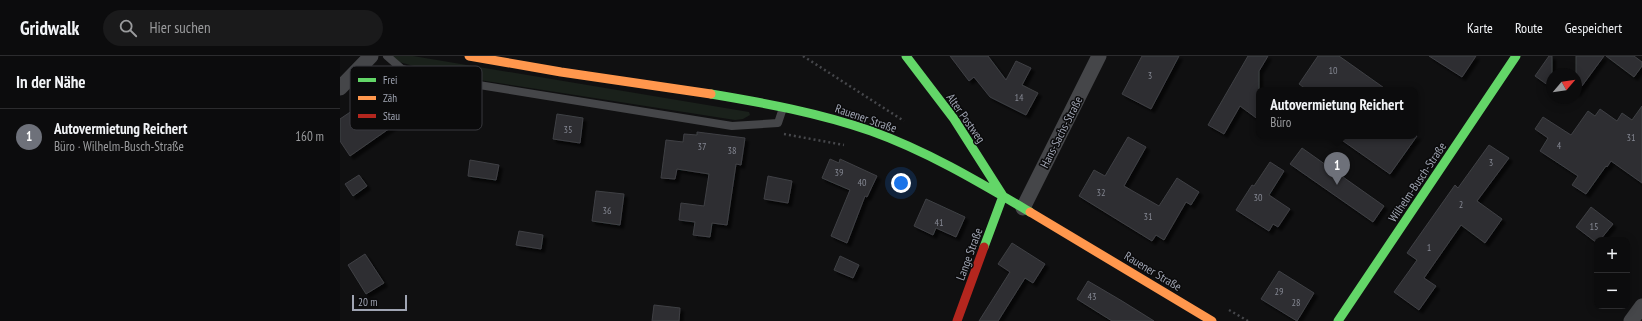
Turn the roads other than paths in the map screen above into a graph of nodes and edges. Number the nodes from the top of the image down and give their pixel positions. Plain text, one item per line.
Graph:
1 (371, 56) edge
2 (387, 56) edge
3 (469, 56) edge
4 (906, 56) edge
5 (1099, 56) edge
6 (1516, 56) edge
7 (361, 66) edge
8 (399, 66) edge
9 (350, 78) edge
10 (482, 85) edge
11 (340, 88) edge
12 (783, 107) junction
13 (1003, 196) junction
14 (1023, 208) junction
15 (1642, 306) edge
16 (957, 321) edge
17 (1212, 321) edge
18 (1338, 321) edge
19 (1631, 321) edge

1 - 7 street
2 - 8 lane
3 - 12 main road, Rauener Straße
4 - 13 main road, Alter Postweg
5 - 14 street, Hans-Sachs-Straße
6 - 18 main road, Wilhelm-Busch-Straße
9 - 11 street
10 - 12 lane
12 - 13 main road, Rauener Straße
13 - 14 main road, Rauener Straße
13 - 16 main road, Lange Straße
14 - 17 main road, Rauener Straße
15 - 19 street

